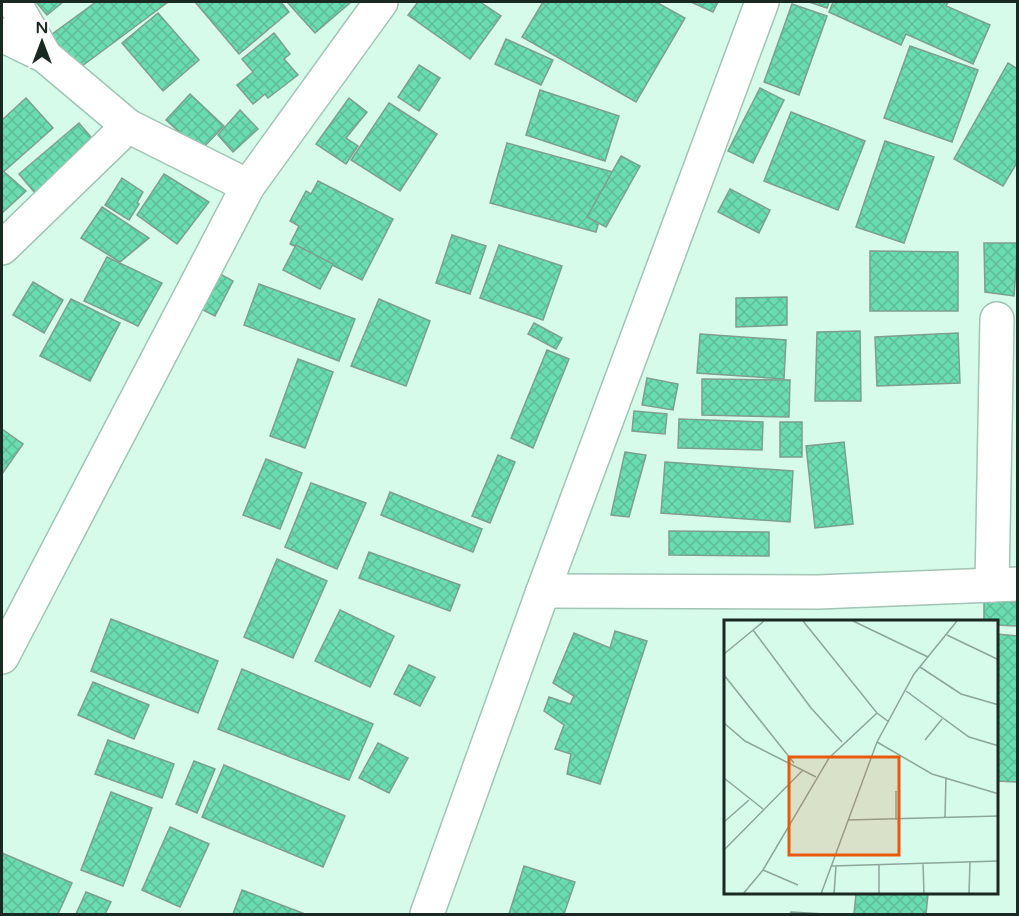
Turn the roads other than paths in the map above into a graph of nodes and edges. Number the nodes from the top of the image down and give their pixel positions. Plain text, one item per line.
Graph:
1 (14, 2) edge
2 (381, 2) edge
3 (762, 2) edge
4 (2, 35) edge
5 (45, 56) junction
6 (128, 126) junction
7 (248, 186) junction
8 (2, 248) edge
9 (998, 319) dead end
10 (1005, 585) edge
11 (543, 591) junction
12 (2, 657) edge
13 (427, 915) edge

1 - 5 street
2 - 7 street
3 - 11 street
4 - 5 street
5 - 6 street
6 - 7 street
6 - 8 street
7 - 12 street
9 - 10 street
10 - 11 street
11 - 13 street

